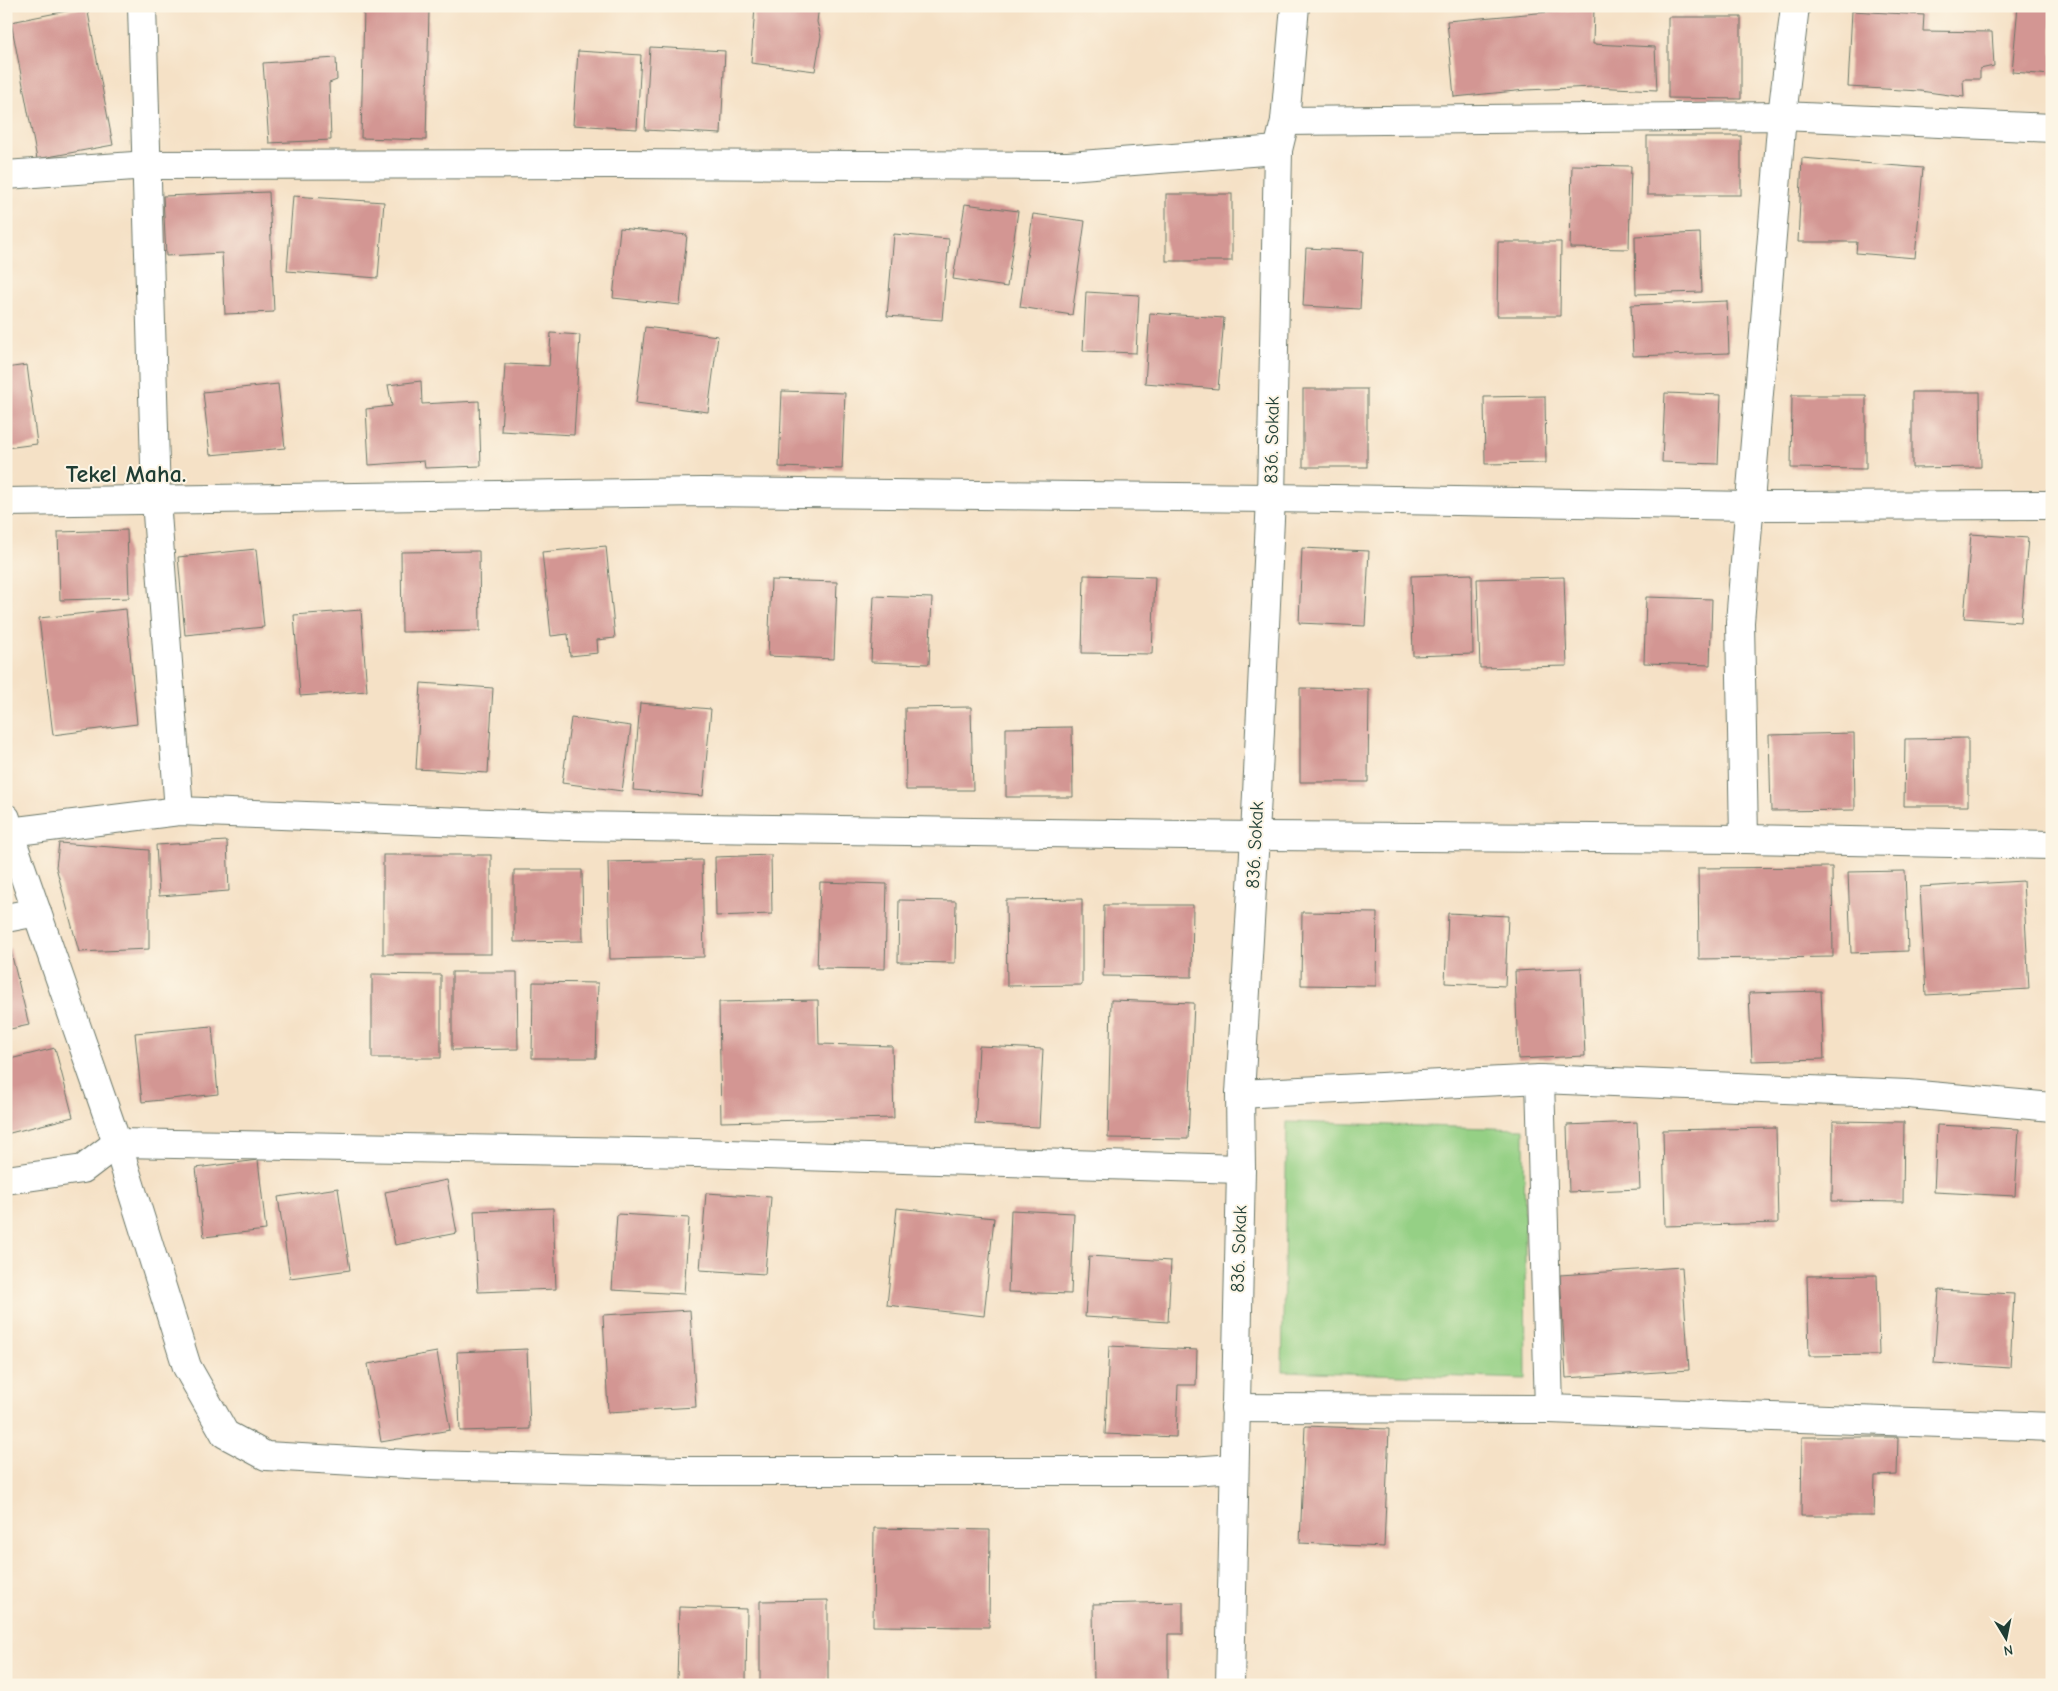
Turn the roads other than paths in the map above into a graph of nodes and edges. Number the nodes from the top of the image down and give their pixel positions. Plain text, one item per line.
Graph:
1 (142, 6) edge
2 (1296, 6) edge
3 (1795, 6) edge
4 (1782, 116) junction
5 (1285, 120) junction
6 (2052, 128) edge
7 (1278, 150) junction
8 (148, 165) junction
9 (6, 175) edge
10 (1271, 498) junction
11 (156, 500) junction
12 (6, 502) edge
13 (2052, 505) edge
14 (1751, 506) junction
15 (180, 811) junction
16 (8, 825) edge
17 (1255, 836) junction
18 (1744, 839) junction
19 (2052, 845) edge
20 (37, 912) junction
21 (6, 918) edge
22 (1540, 1079) junction
23 (1240, 1094) junction
24 (2052, 1107) edge
25 (117, 1143) junction
26 (1241, 1169) junction
27 (6, 1180) edge
28 (1235, 1408) junction
29 (1549, 1410) junction
30 (2052, 1427) edge
31 (1234, 1468) junction
32 (1230, 1685) edge

1 - 8 street
2 - 5 street, 836. Sokak
3 - 4 street
4 - 5 street
4 - 6 street
4 - 14 street
5 - 7 street, 836. Sokak
7 - 8 street
7 - 10 street, 836. Sokak
8 - 9 street
8 - 11 street
10 - 11 street
10 - 14 street
10 - 17 street, 836. Sokak
11 - 12 street
11 - 15 street
13 - 14 street
14 - 18 street
15 - 16 street
15 - 17 street
16 - 20 street
17 - 18 street
17 - 23 street, 836. Sokak
18 - 19 street
20 - 21 street
20 - 25 street
22 - 23 street
22 - 24 street
22 - 29 street
23 - 26 street, 836. Sokak
25 - 26 street
25 - 27 street
25 - 31 street
26 - 28 street, 836. Sokak
28 - 29 street
28 - 31 street, 836. Sokak
29 - 30 street
31 - 32 street, 836. Sokak

